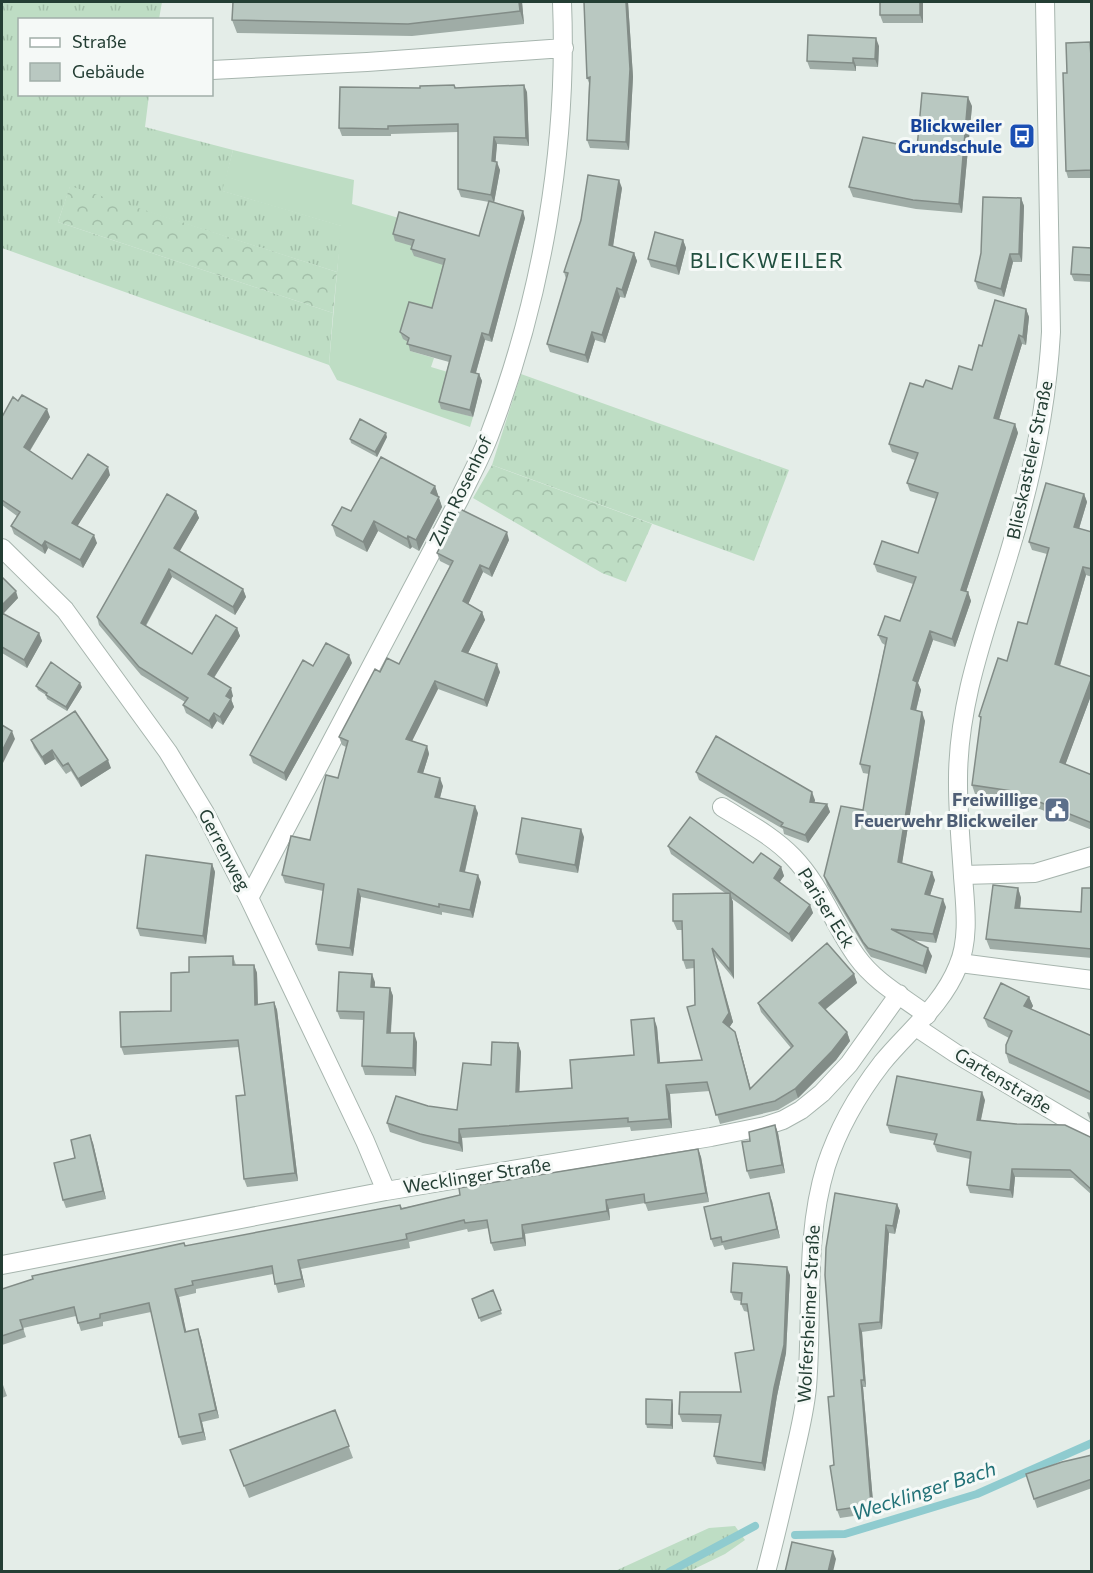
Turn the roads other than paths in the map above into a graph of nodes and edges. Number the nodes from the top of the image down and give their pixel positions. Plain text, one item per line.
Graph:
1 (562, 2) edge
2 (1045, 2) edge
3 (564, 48) junction
4 (213, 69) edge
5 (2, 548) edge
6 (722, 807) dead end
7 (1092, 856) edge
8 (963, 875) junction
9 (249, 898) junction
10 (960, 963) junction
11 (1092, 980) edge
12 (899, 994) junction
13 (922, 1021) junction
14 (1092, 1134) edge
15 (386, 1191) junction
16 (2, 1265) edge
17 (766, 1572) edge

1 - 3 street, Zum Rosenhof
2 - 8 street, Blieskasteler Straße
3 - 4 street
3 - 9 street, Zum Rosenhof
5 - 9 street, Gerrenweg
6 - 12 street, Pariser Eck
7 - 8 street
8 - 10 street, Blieskasteler Straße
9 - 15 street, Gerrenweg
10 - 11 street
10 - 13 street, Blieskasteler Straße
12 - 13 street, Pariser Eck
12 - 15 street, Wecklinger Straße
13 - 14 street, Gartenstraße
13 - 17 street, Wolfersheimer Straße
15 - 16 street, Wecklinger Straße

